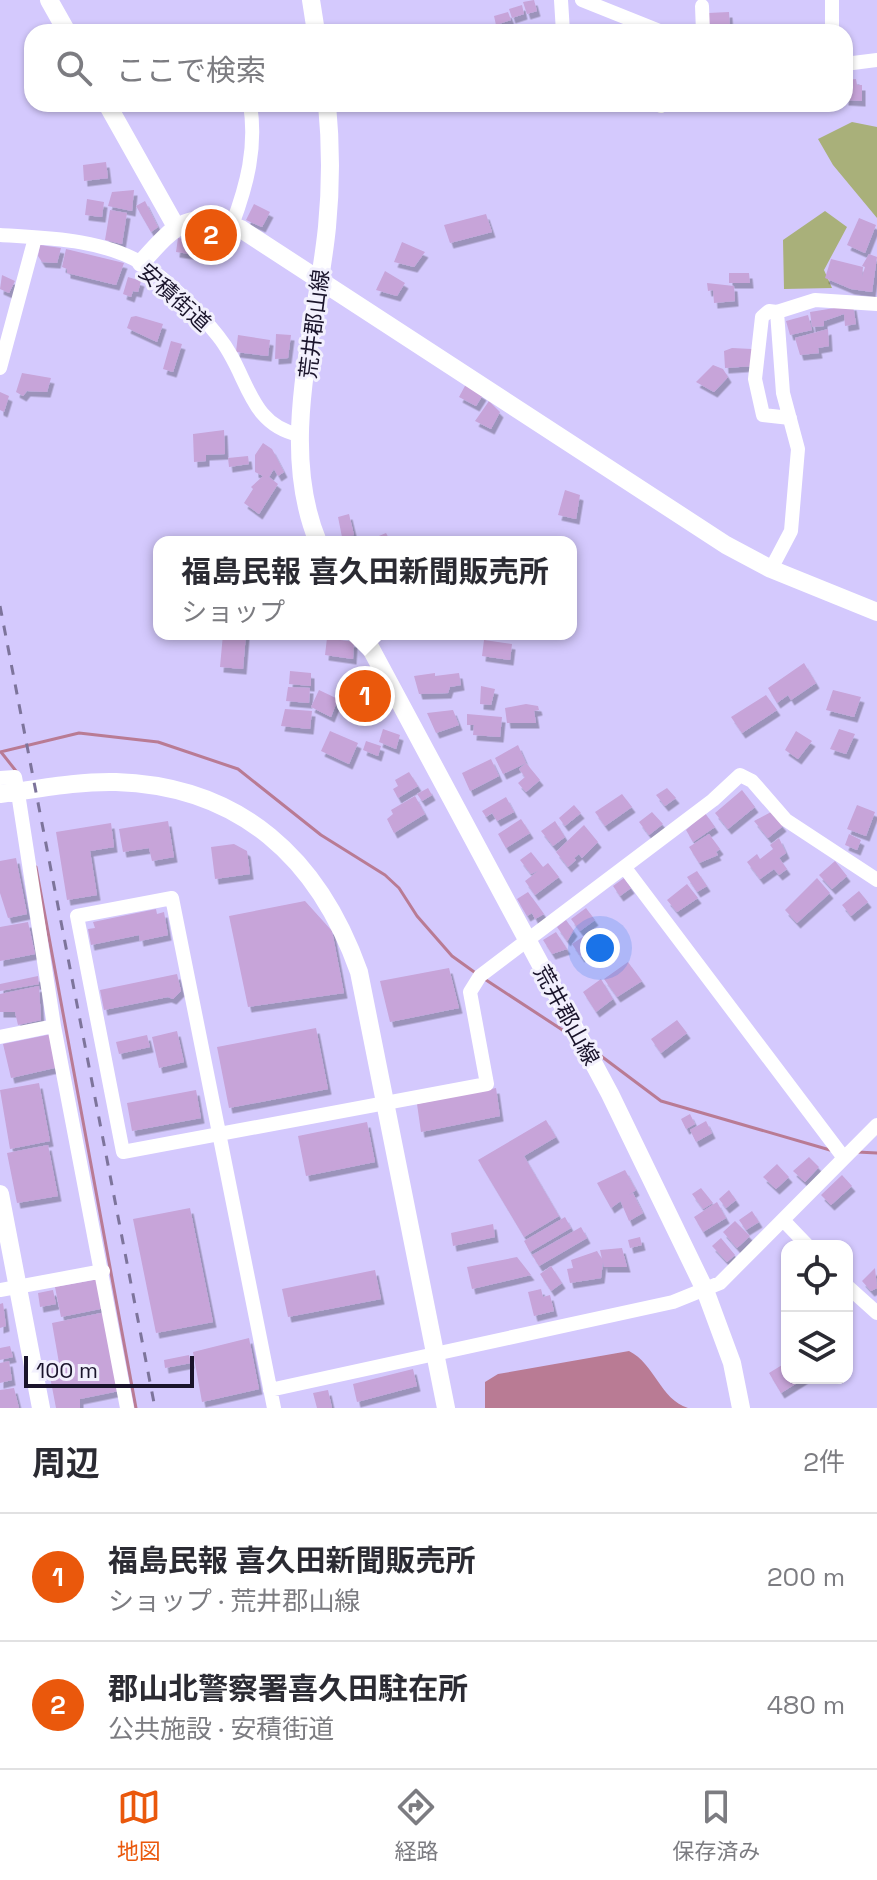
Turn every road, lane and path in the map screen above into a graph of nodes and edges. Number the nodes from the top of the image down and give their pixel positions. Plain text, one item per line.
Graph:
1 (49, 0) edge
2 (311, 0) edge
3 (561, 0) edge
4 (582, 0) edge
5 (832, 0) edge
6 (702, 6) dead end
7 (62, 24) edge
8 (315, 24) edge
9 (562, 24) edge
10 (642, 24) edge
11 (703, 24) edge
12 (832, 24) edge
13 (877, 60) edge
14 (853, 63) edge
15 (111, 112) edge
16 (250, 112) edge
17 (327, 112) edge
18 (175, 225) junction
19 (232, 225) junction
20 (0, 235) edge
21 (35, 238) junction
22 (141, 263) junction
23 (319, 282) junction
24 (877, 304) edge
25 (777, 312) junction
26 (0, 368) edge
27 (790, 418) junction
28 (299, 435) junction
29 (316, 536) edge
30 (771, 569) junction
31 (877, 612) edge
32 (366, 640) edge
33 (0, 778) edge
34 (6, 795) edge
35 (625, 868) junction
36 (877, 880) edge
37 (526, 942) junction
38 (54, 1026) junction
39 (0, 1037) edge
40 (385, 1104) junction
41 (877, 1125) edge
42 (222, 1136) junction
43 (844, 1158) junction
44 (0, 1194) edge
45 (783, 1220) junction
46 (802, 1240) edge
47 (103, 1271) junction
48 (8, 1288) edge
49 (705, 1290) junction
50 (853, 1291) edge
51 (877, 1313) edge
52 (434, 1353) junction
53 (270, 1390) junction
54 (41, 1408) edge
55 (127, 1408) edge
56 (274, 1408) edge
57 (446, 1408) edge
58 (741, 1408) edge

1 - 7 street
2 - 8 street
3 - 9 street
4 - 10 street
5 - 12 street
6 - 11 street
13 - 14 street
15 - 18 street
16 - 19 street
17 - 23 street, 荒井郡山線
18 - 19 street
18 - 22 street
19 - 23 street
20 - 21 street, 安積街道
21 - 22 street, 安積街道
21 - 26 street
22 - 28 street, 安積街道
23 - 28 street, 荒井郡山線
23 - 30 street
24 - 25 street
25 - 27 street
25 - 27 street
27 - 30 street
28 - 29 street, 荒井郡山線
30 - 31 street
32 - 37 street, 荒井郡山線
33 - 34 street
34 - 38 street
34 - 40 street
35 - 36 street
35 - 37 street
35 - 43 street
37 - 40 street
37 - 49 street, 荒井郡山線
38 - 39 street
38 - 47 street
40 - 42 street
40 - 52 street
41 - 43 street
42 - 42 street
42 - 53 street
43 - 45 street
44 - 48 street
45 - 46 street
45 - 49 street
47 - 48 street
47 - 55 street
48 - 54 street
49 - 52 street
49 - 58 street, 荒井郡山線
50 - 51 street
52 - 53 street
52 - 57 street
53 - 56 street

